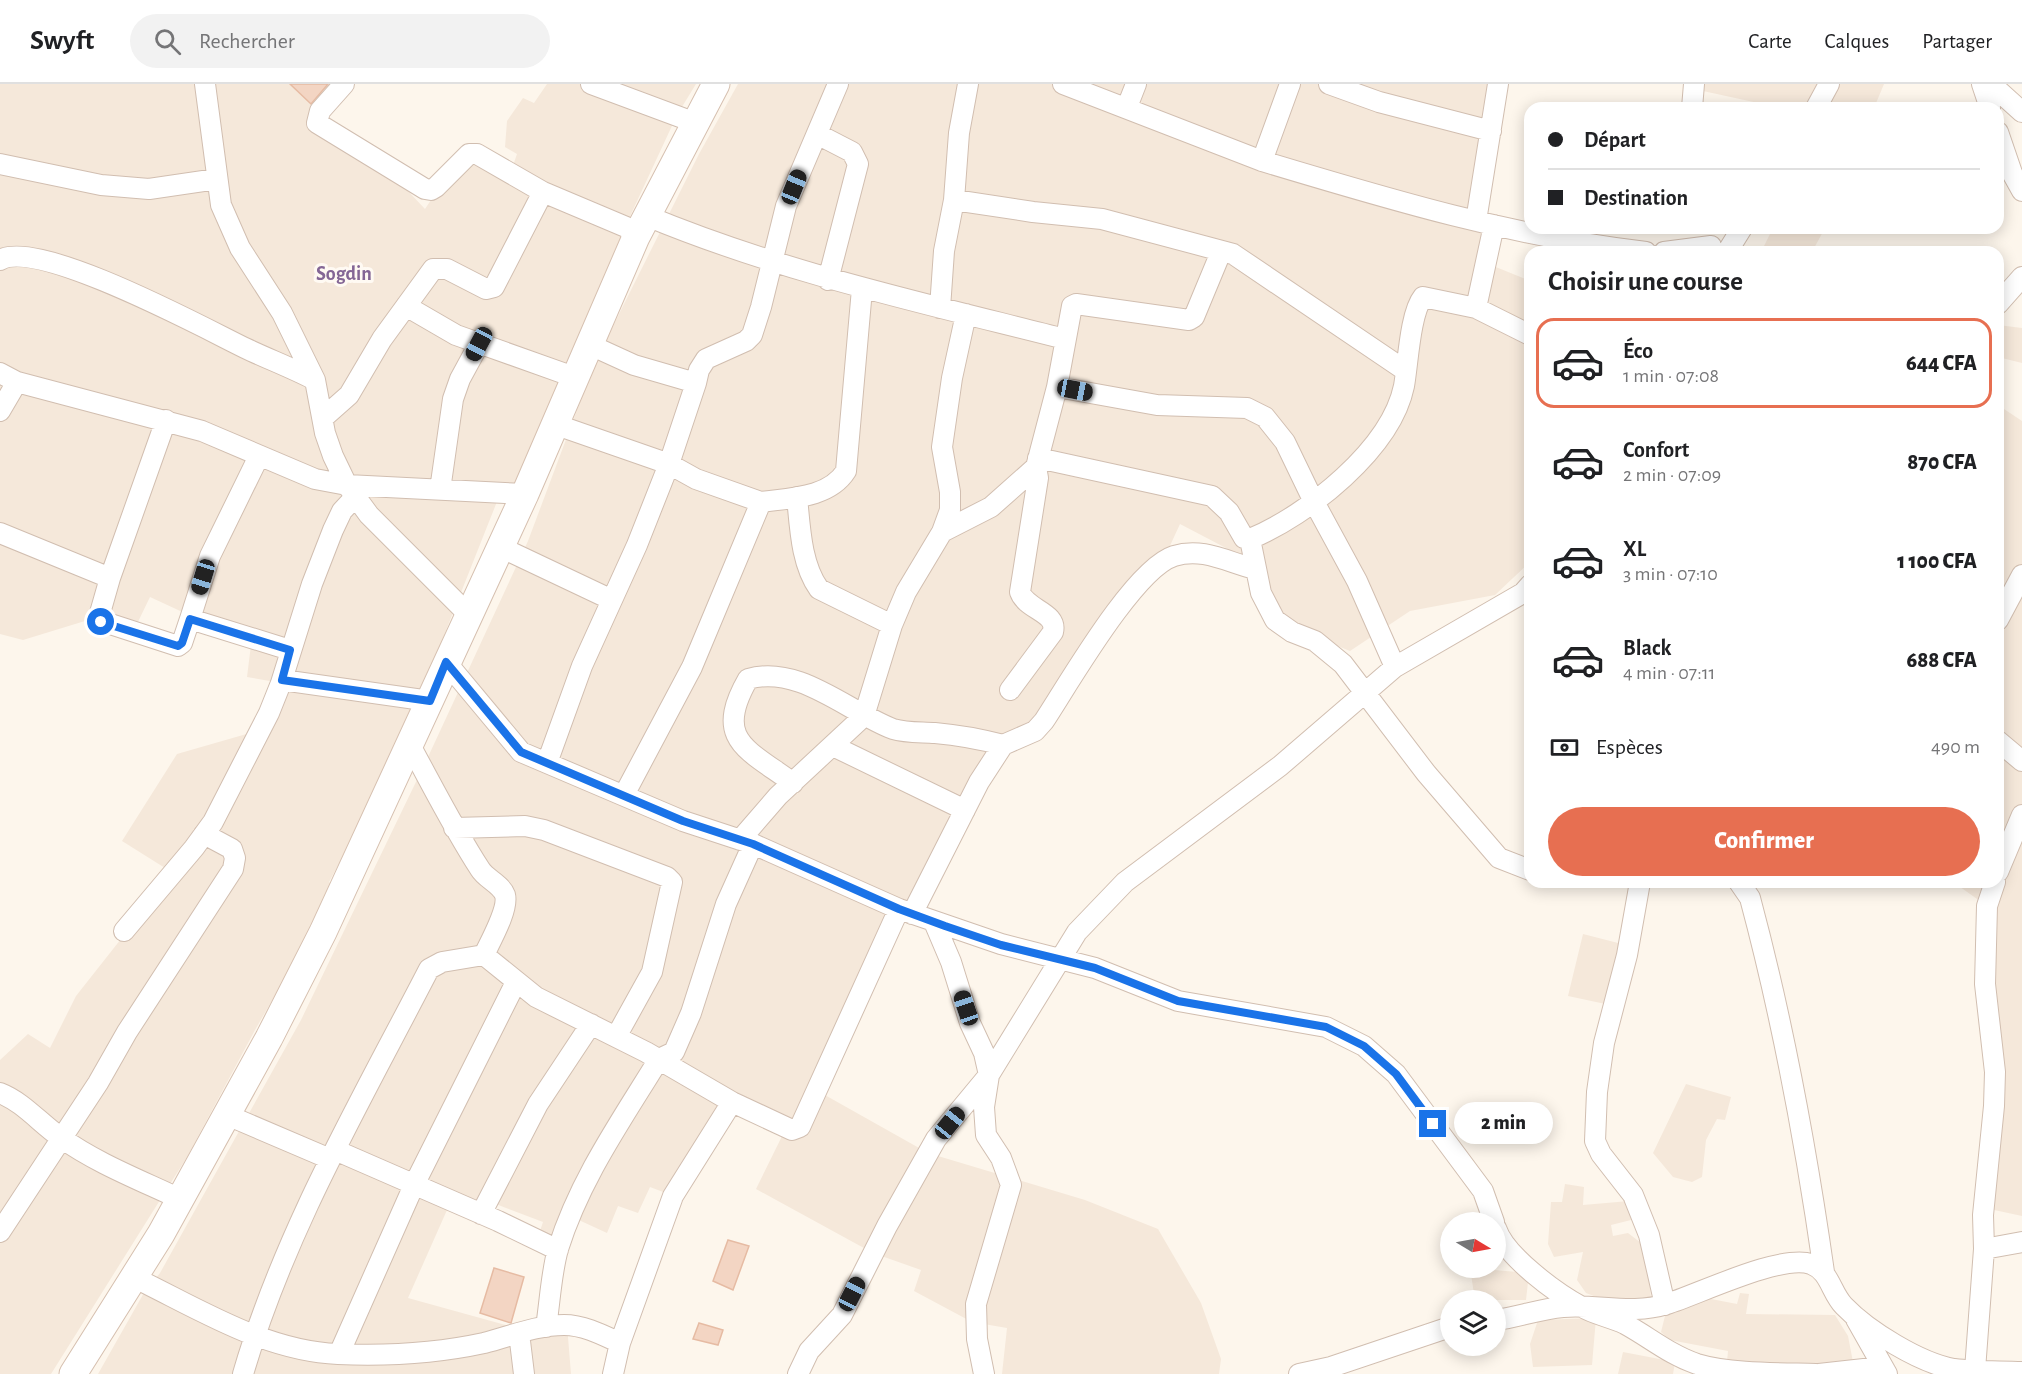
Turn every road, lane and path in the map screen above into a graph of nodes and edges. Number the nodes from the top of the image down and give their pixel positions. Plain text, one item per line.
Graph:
1 (205, 84) edge
2 (344, 84) edge
3 (716, 84) edge
4 (838, 84) edge
5 (968, 84) edge
6 (1063, 84) edge
7 (1136, 84) edge
8 (1290, 84) edge
9 (1329, 84) edge
10 (1498, 84) edge
11 (1694, 84) edge
12 (1829, 84) edge
13 (1982, 84) edge
14 (1991, 84) edge
15 (598, 85) edge
16 (1354, 88) edge
17 (1692, 102) edge
18 (1819, 102) edge
19 (1988, 102) edge
20 (1127, 107) junction
21 (2022, 112) edge
22 (696, 123) junction
23 (1491, 131) junction
24 (819, 135) junction
25 (2004, 150) edge
26 (1262, 161) junction
27 (0, 164) edge
28 (217, 179) junction
29 (2022, 191) edge
30 (543, 192) junction
31 (954, 200) junction
32 (1485, 223) junction
33 (641, 226) junction
34 (1524, 232) edge
35 (1535, 234) edge
36 (1732, 234) edge
37 (1714, 245) edge
38 (1594, 246) edge
39 (1221, 252) junction
40 (0, 260) edge
41 (773, 263) junction
42 (2022, 277) edge
43 (828, 280) junction
44 (862, 289) junction
45 (2004, 297) edge
46 (406, 306) junction
47 (940, 308) junction
48 (1476, 308) junction
49 (966, 314) junction
50 (1524, 332) edge
51 (1065, 339) junction
52 (479, 344) junction
53 (588, 344) junction
54 (1406, 371) junction
55 (9, 377) edge
56 (573, 377) junction
57 (315, 380) junction
58 (696, 383) junction
59 (1057, 387) junction
60 (0, 411) edge
61 (323, 418) junction
62 (166, 420) junction
63 (554, 424) junction
64 (259, 456) junction
65 (1037, 463) junction
66 (669, 464) junction
67 (440, 490) junction
68 (351, 491) junction
69 (525, 494) junction
70 (797, 497) junction
71 (1313, 501) junction
72 (761, 502) junction
73 (942, 532) junction
74 (0, 533) edge
75 (1250, 539) junction
76 (500, 547) junction
77 (1255, 568) junction
78 (2022, 575) edge
79 (110, 578) junction
80 (1524, 592) edge
81 (612, 600) junction
82 (2004, 609) edge
83 (468, 614) junction
84 (190, 619) junction
85 (892, 625) junction
86 (290, 650) junction
87 (446, 662) junction
88 (1395, 667) junction
89 (282, 680) junction
90 (1010, 690) dead end
91 (1366, 693) junction
92 (430, 701) junction
93 (864, 716) junction
94 (410, 745) junction
95 (1003, 745) junction
96 (833, 746) junction
97 (2004, 746) edge
98 (2022, 761) edge
99 (547, 763) junction
100 (793, 783) junction
101 (624, 795) junction
102 (965, 810) junction
103 (2022, 814) edge
104 (454, 828) junction
105 (204, 834) junction
106 (746, 842) junction
107 (2004, 858) edge
108 (1524, 868) edge
109 (1638, 888) edge
110 (1743, 888) edge
111 (1993, 888) edge
112 (905, 911) junction
113 (934, 922) junction
114 (124, 932) dead end
115 (484, 955) junction
116 (1061, 959) junction
117 (516, 982) junction
118 (591, 1024) junction
119 (616, 1037) junction
120 (659, 1059) junction
121 (989, 1075) junction
122 (0, 1093) edge
123 (732, 1102) junction
124 (227, 1115) junction
125 (61, 1138) junction
126 (333, 1154) junction
127 (414, 1185) junction
128 (180, 1199) junction
129 (1490, 1212) edge
130 (481, 1214) junction
131 (0, 1232) edge
132 (2022, 1242) edge
133 (1506, 1243) edge
134 (1984, 1249) junction
135 (558, 1250) junction
136 (1824, 1272) junction
137 (135, 1278) junction
138 (1665, 1305) junction
139 (1582, 1308) junction
140 (1854, 1317) junction
141 (1506, 1318) edge
142 (546, 1327) junction
143 (1440, 1330) edge
144 (519, 1333) junction
145 (254, 1336) junction
146 (620, 1343) junction
147 (339, 1354) junction
148 (1697, 1368) edge
149 (1975, 1370) junction
150 (1884, 1371) edge
151 (2022, 1372) edge
152 (73, 1374) edge
153 (243, 1374) edge
154 (524, 1374) edge
155 (614, 1374) edge
156 (798, 1374) edge
157 (984, 1374) edge
158 (1299, 1374) edge
159 (1817, 1374) edge

1 - 28 street
2 - 30 street
3 - 22 street
4 - 24 street
5 - 31 street
6 - 20 street
7 - 20 street
8 - 26 street
9 - 16 street
10 - 23 street
11 - 17 street
12 - 18 street
13 - 19 street
14 - 21 street
15 - 22 street
16 - 23 street
20 - 26 street
22 - 33 street
23 - 32 street
24 - 41 street
24 - 43 street
25 - 29 street
26 - 32 street
27 - 28 street
28 - 57 street
30 - 33 street
30 - 46 street
31 - 39 street
31 - 47 street
32 - 34 street
32 - 48 street
33 - 41 street
33 - 53 street
35 - 38 street
36 - 37 street
39 - 51 street
39 - 54 street
40 - 57 street
41 - 43 street
41 - 58 street
42 - 45 street
43 - 44 street
44 - 47 street
44 - 70 street
46 - 52 street
46 - 61 street
47 - 49 street
48 - 50 street
48 - 54 street
49 - 51 street
49 - 73 street
51 - 59 street
52 - 56 street
52 - 67 street
53 - 56 street
53 - 58 street
54 - 71 street
55 - 60 street
55 - 62 street
56 - 63 street
57 - 61 street
58 - 66 street
59 - 65 street
59 - 71 street
61 - 68 street
62 - 64 street
62 - 79 street
63 - 66 street
63 - 69 street
64 - 68 street
64 - 84 street
65 - 73 street
65 - 75 street
65 - 90 street
66 - 72 street
66 - 81 street
67 - 68 street
67 - 69 street
68 - 83 street
68 - 86 street
69 - 76 street
70 - 72 street
70 - 85 street
71 - 75 street
71 - 88 street
72 - 101 street
73 - 85 street
74 - 79 street
75 - 77 street
76 - 81 street
76 - 83 street
77 - 91 street
77 - 95 street
78 - 82 street
79 - 84 street
80 - 88 street
81 - 99 street
83 - 87 street
84 - 86 street
85 - 93 street
86 - 89 street
87 - 92 street
87 - 99 street
88 - 91 street
89 - 92 street
89 - 105 street
91 - 108 street
91 - 116 street
92 - 94 street
93 - 95 street
93 - 96 street
93 - 100 street
94 - 104 street
94 - 124 street
95 - 102 street
96 - 100 street
96 - 102 street
97 - 98 street
99 - 101 street
100 - 106 street
101 - 106 street
102 - 112 street
103 - 107 street
104 - 115 street
104 - 119 street
105 - 114 street
105 - 125 street
106 - 112 street
106 - 120 street
109 - 138 street
110 - 136 street
111 - 134 street
112 - 113 street
112 - 123 street
113 - 116 street
113 - 121 street
115 - 117 street
115 - 126 street
116 - 121 street
116 - 129 street
117 - 118 street
117 - 127 street
118 - 119 street
118 - 130 street
119 - 120 street
120 - 123 street
120 - 135 street
121 - 156 street
121 - 157 street
122 - 125 street
123 - 146 street
124 - 126 street
124 - 128 street
125 - 128 street
125 - 131 street
126 - 127 street
126 - 145 street
127 - 130 street
127 - 147 street
128 - 137 street
130 - 135 street
132 - 134 street
133 - 139 street
134 - 149 street
135 - 142 street
136 - 138 street
136 - 140 street
137 - 145 street
137 - 152 street
138 - 139 street
139 - 141 street
139 - 148 street
140 - 149 street
140 - 150 street
142 - 144 street
142 - 146 street
143 - 158 street
144 - 147 street
144 - 154 street
145 - 147 street
145 - 153 street
146 - 155 street
148 - 159 street
149 - 151 street
150 - 159 street

